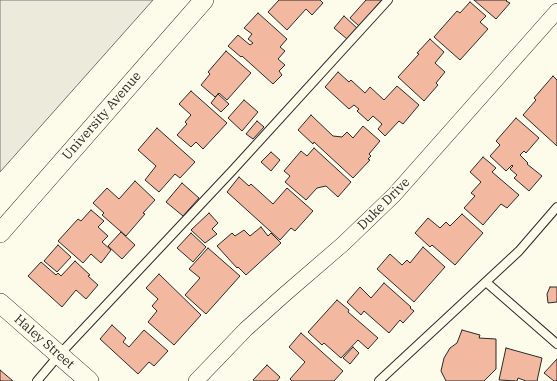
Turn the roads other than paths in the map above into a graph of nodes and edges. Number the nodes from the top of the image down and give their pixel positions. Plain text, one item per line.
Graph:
1 (204, 0) edge
2 (388, 0) edge
3 (557, 11) edge
4 (557, 207) edge
5 (0, 232) edge
6 (486, 282) junction
7 (0, 303) edge
8 (557, 344) edge
9 (59, 355) junction
10 (37, 381) edge
11 (89, 381) edge
12 (196, 381) edge
13 (379, 381) edge

1 - 5 street, University Avenue
2 - 9 lane
3 - 12 street, Duke Drive
4 - 6 lane
6 - 8 lane
6 - 13 lane
7 - 9 street, Haley Street
9 - 10 lane
9 - 11 street, Haley Street

